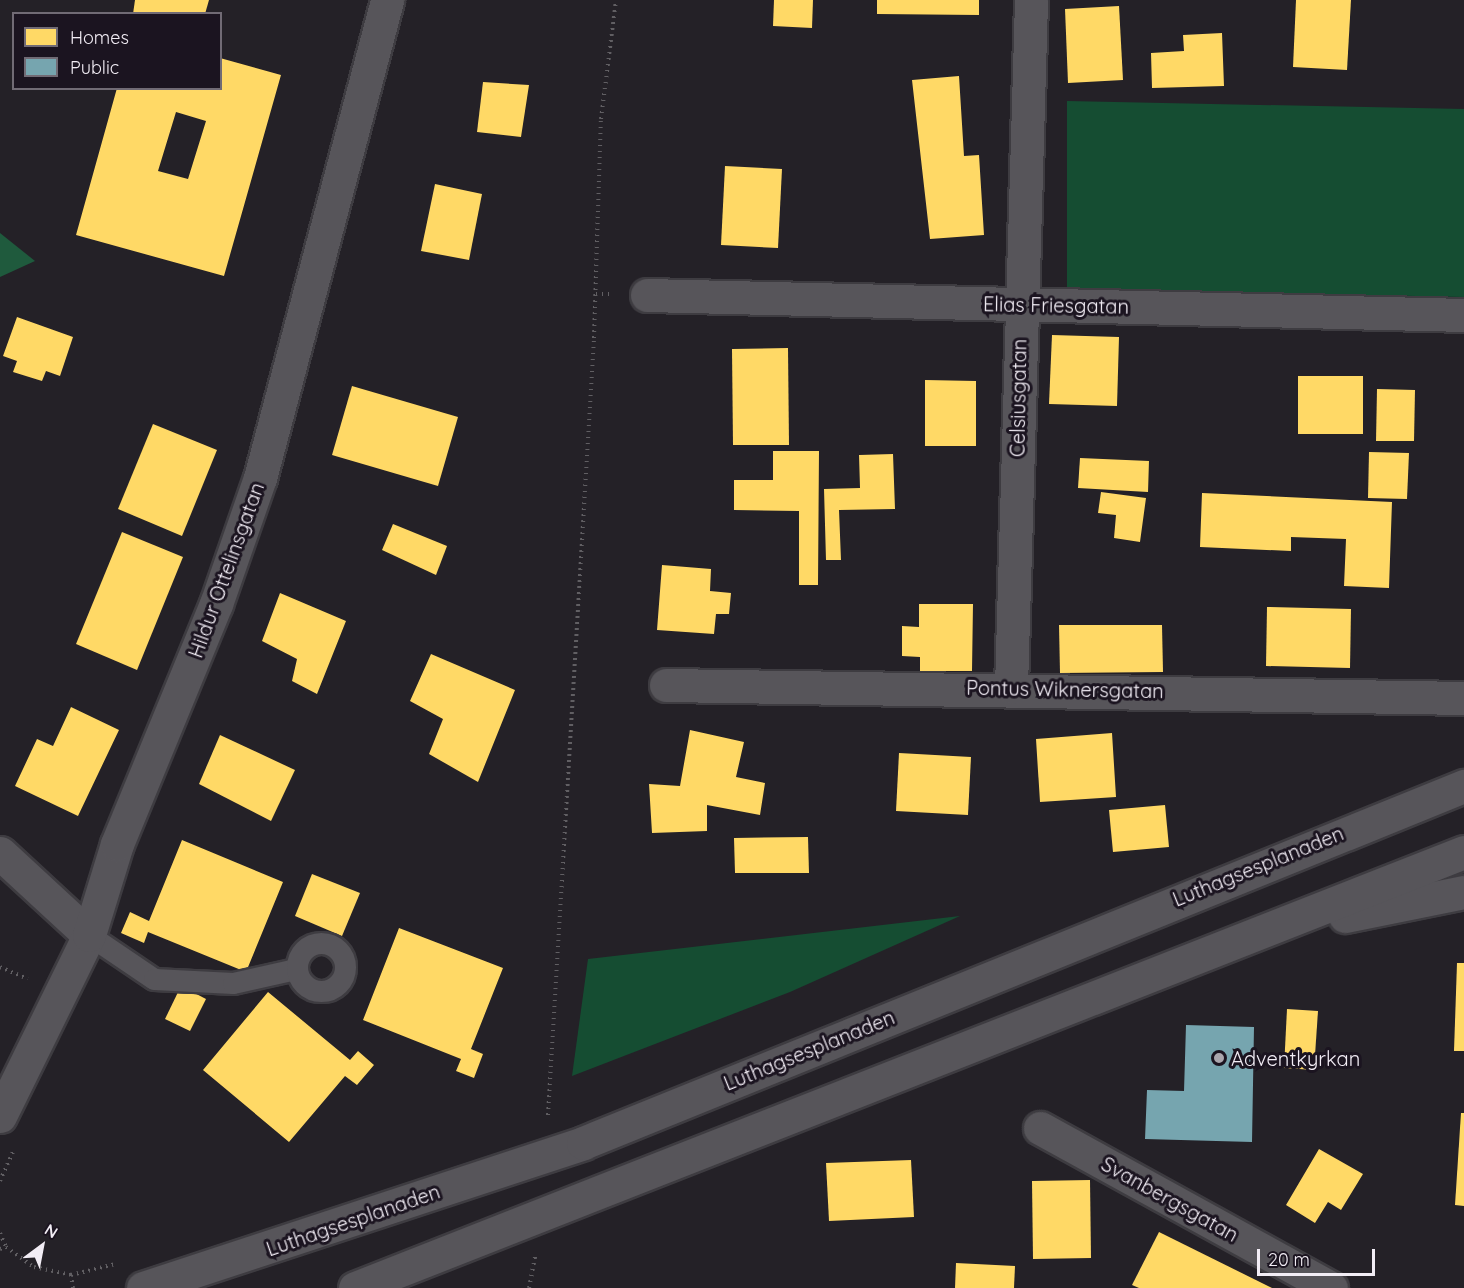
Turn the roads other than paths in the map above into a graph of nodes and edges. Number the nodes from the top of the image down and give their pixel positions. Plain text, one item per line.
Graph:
1 (387, 0) edge
2 (1031, 0) edge
3 (647, 295) dead end
4 (1020, 304) junction
5 (1464, 315) edge
6 (666, 685) dead end
7 (1011, 687) junction
8 (1464, 698) edge
9 (1464, 786) edge
10 (1464, 852) edge
11 (0, 853) edge
12 (1464, 892) edge
13 (1273, 931) junction
14 (88, 935) junction
15 (295, 969) dead end
16 (0, 1116) edge
17 (1040, 1128) dead end
18 (143, 1288) edge
19 (355, 1288) edge
20 (1331, 1288) edge

1 - 14 street, Hildur Ottelinsgatan
2 - 4 street, Celsiusgatan
3 - 4 street, Elias Friesgatan
4 - 5 street, Elias Friesgatan
4 - 7 street, Celsiusgatan
6 - 7 street, Pontus Wiknersgatan
7 - 8 street, Pontus Wiknersgatan
9 - 18 street, Luthagsesplanaden
10 - 13 street
11 - 14 street
12 - 13 street
13 - 19 street
14 - 15 lane
14 - 16 street, Hildur Ottelinsgatan
17 - 20 street, Svanbergsgatan

